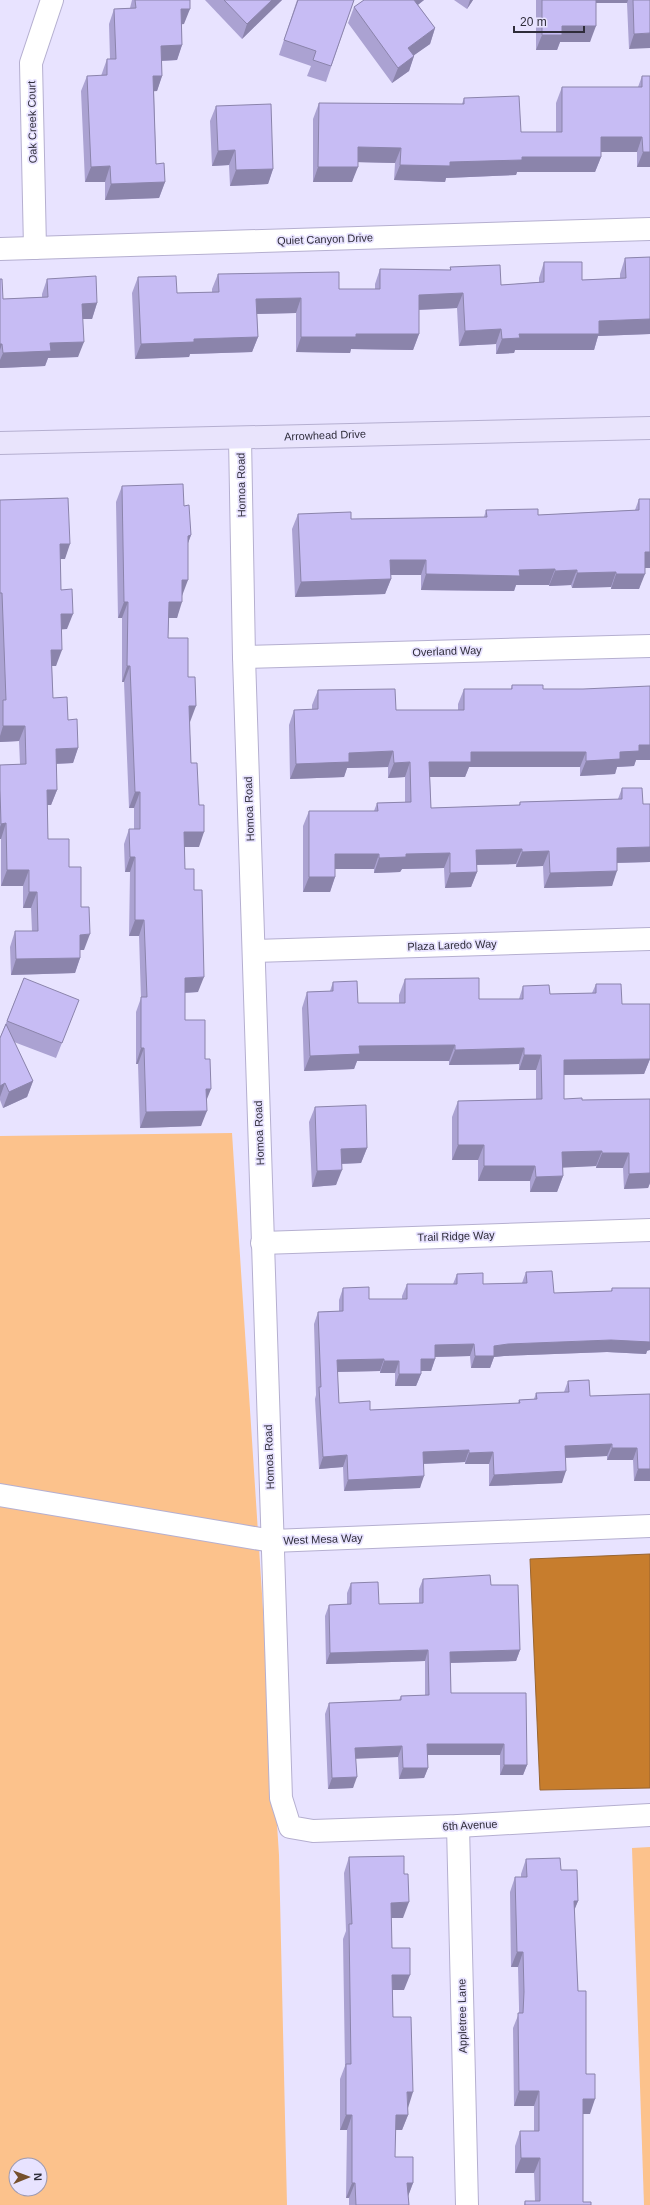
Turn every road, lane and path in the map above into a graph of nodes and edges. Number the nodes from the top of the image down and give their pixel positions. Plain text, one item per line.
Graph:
1 (52, 0) edge
2 (650, 229) edge
3 (35, 248) junction
4 (0, 249) edge
5 (650, 428) edge
6 (240, 438) junction
7 (0, 443) edge
8 (650, 646) edge
9 (244, 656) junction
10 (650, 939) edge
11 (254, 951) junction
12 (650, 1230) edge
13 (262, 1243) junction
14 (0, 1495) edge
15 (650, 1526) edge
16 (272, 1541) junction
17 (650, 1815) edge
18 (458, 1826) junction
19 (290, 1827) joint
20 (467, 2205) edge

1 - 3 street, Oak Creek Court
2 - 3 street, Quiet Canyon Drive
3 - 4 street, Quiet Canyon Drive
5 - 6 main road, Arrowhead Drive
6 - 7 main road, Arrowhead Drive
6 - 9 street, Homoa Road
8 - 9 street, Overland Way
9 - 11 street, Homoa Road
10 - 11 street, Plaza Laredo Way
11 - 13 street, Homoa Road
12 - 13 street, Trail Ridge Way
13 - 16 street, Homoa Road
14 - 16 street, West Mesa Way
15 - 16 street, West Mesa Way
16 - 19 street, Homoa Road
17 - 18 street, 6th Avenue
18 - 19 street, 6th Avenue
18 - 20 street, Appletree Lane

